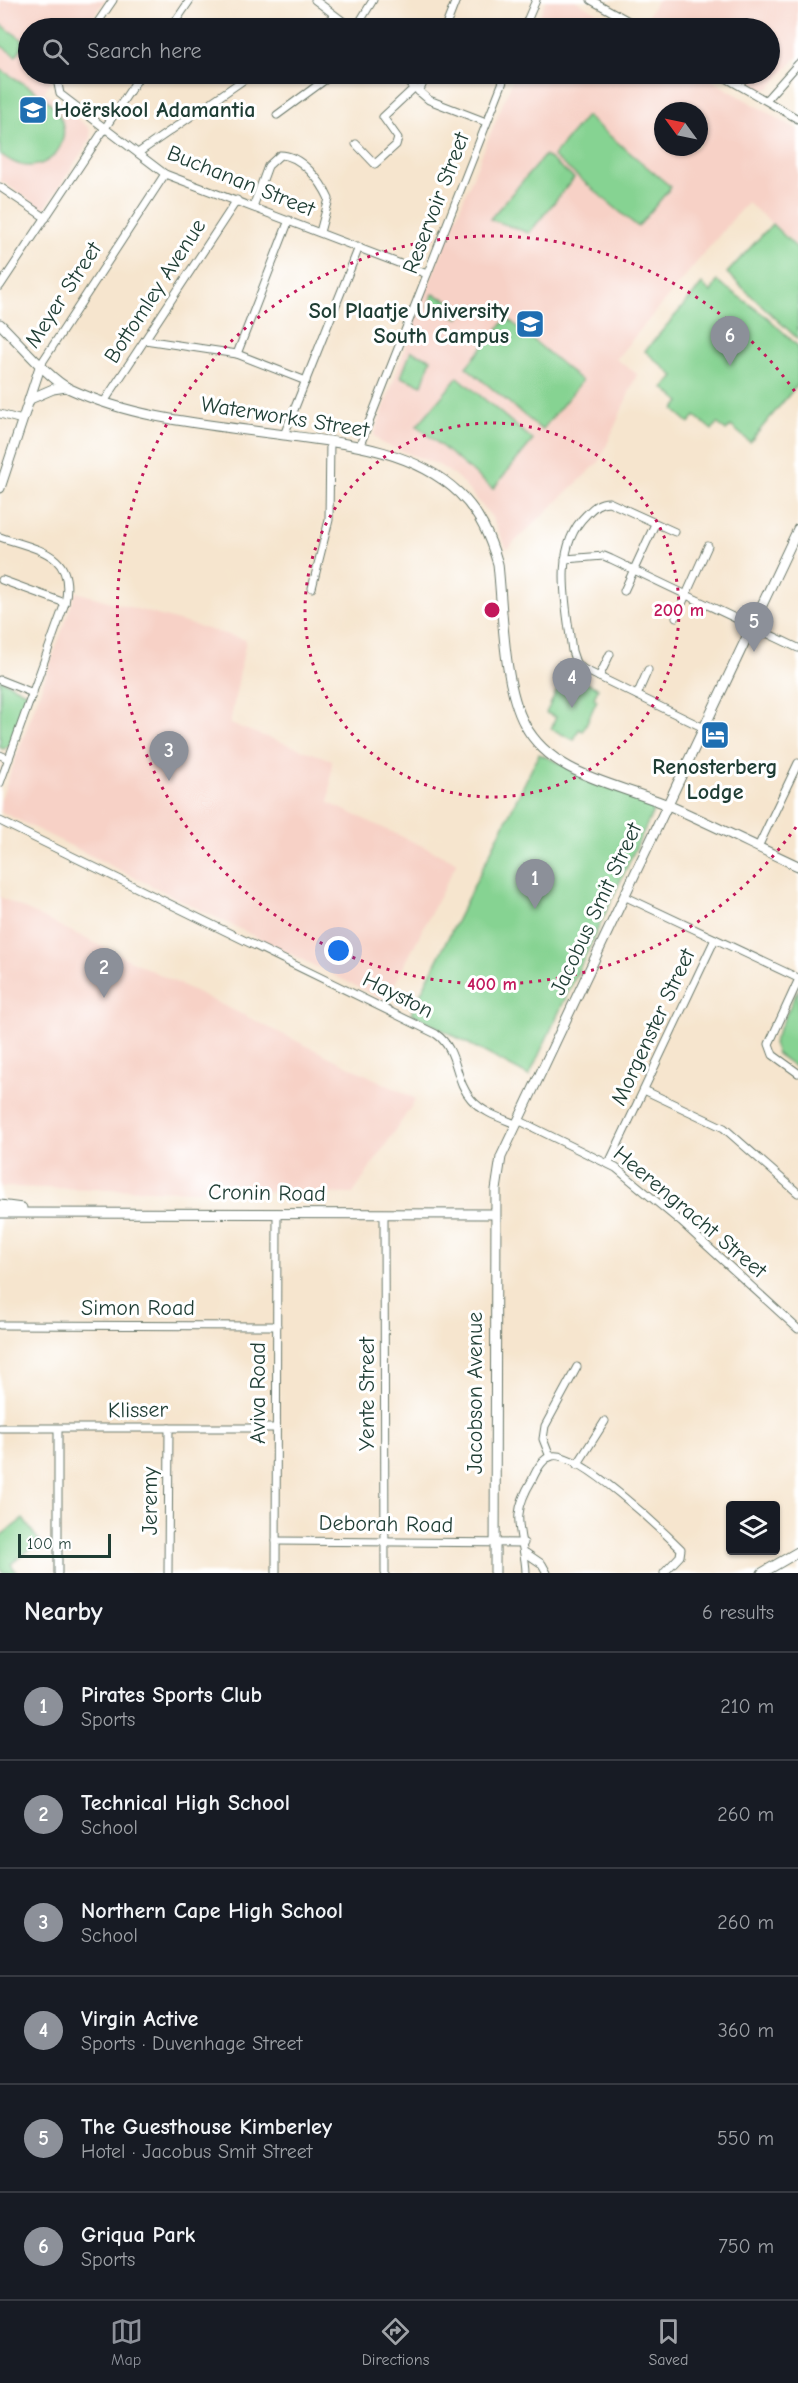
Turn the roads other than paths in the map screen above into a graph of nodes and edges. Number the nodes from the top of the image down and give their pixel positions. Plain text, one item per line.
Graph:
1 (113, 0) edge
2 (190, 0) edge
3 (315, 0) edge
4 (373, 0) edge
5 (456, 0) edge
6 (536, 0) edge
7 (593, 0) edge
8 (335, 16) junction
9 (101, 18) edge
10 (178, 18) edge
11 (332, 18) edge
12 (338, 18) edge
13 (361, 18) edge
14 (449, 18) edge
15 (528, 18) edge
16 (623, 18) edge
17 (798, 64) edge
18 (59, 84) edge
19 (134, 84) edge
20 (238, 84) edge
21 (319, 84) edge
22 (410, 84) edge
23 (420, 84) edge
24 (502, 84) edge
25 (737, 84) edge
26 (416, 90) junction
27 (766, 100) junction
28 (277, 115) dead end
29 (798, 119) edge
30 (486, 122) junction
31 (104, 128) junction
32 (356, 144) dead end
33 (138, 153) junction
34 (165, 174) junction
35 (0, 187) edge
36 (237, 200) junction
37 (253, 207) junction
38 (46, 218) junction
39 (289, 220) junction
40 (320, 232) junction
41 (359, 248) junction
42 (428, 274) junction
43 (0, 286) edge
44 (0, 324) edge
45 (145, 340) junction
46 (237, 354) junction
47 (41, 364) junction
48 (306, 381) junction
49 (66, 387) junction
50 (30, 399) junction
51 (104, 402) junction
52 (0, 414) edge
53 (22, 420) junction
54 (284, 435) junction
55 (330, 440) junction
56 (360, 445) junction
57 (13, 447) junction
58 (0, 476) edge
59 (0, 488) edge
60 (655, 524) junction
61 (798, 529) edge
62 (675, 532) dead end
63 (0, 537) edge
64 (708, 546) dead end
65 (565, 559) junction
66 (634, 570) junction
67 (2, 580) dead end
68 (312, 588) dead end
69 (624, 591) dead end
70 (686, 596) junction
71 (65, 603) junction
72 (676, 617) dead end
73 (751, 626) junction
74 (798, 648) edge
75 (610, 654) dead end
76 (648, 670) dead end
77 (599, 677) junction
78 (0, 680) edge
79 (33, 693) junction
80 (637, 695) junction
81 (704, 728) junction
82 (0, 755) edge
83 (9, 759) junction
84 (798, 763) edge
85 (0, 783) edge
86 (667, 805) junction
87 (1, 823) edge
88 (758, 847) junction
89 (798, 866) edge
90 (624, 896) junction
91 (715, 939) junction
92 (798, 980) edge
93 (798, 1073) edge
94 (644, 1090) junction
95 (517, 1122) junction
96 (609, 1163) junction
97 (798, 1193) edge
98 (0, 1205) edge
99 (38, 1212) junction
100 (0, 1213) edge
101 (277, 1213) junction
102 (384, 1214) junction
103 (495, 1214) junction
104 (0, 1325) edge
105 (277, 1326) junction
106 (798, 1329) edge
107 (578, 1367) dead end
108 (605, 1421) dead end
109 (0, 1428) edge
110 (169, 1428) junction
111 (276, 1428) junction
112 (58, 1429) junction
113 (550, 1457) junction
114 (577, 1465) junction
115 (276, 1541) junction
116 (385, 1542) junction
117 (524, 1543) junction
118 (495, 1544) junction
119 (798, 1552) edge
120 (525, 1553) junction
121 (58, 1573) edge
122 (168, 1573) edge
123 (276, 1573) edge
124 (385, 1573) edge
125 (495, 1573) edge
126 (526, 1573) edge
127 (547, 1573) edge
128 (664, 1573) edge
129 (762, 1573) edge

1 - 9 street
2 - 10 street
3 - 8 street
4 - 13 street
5 - 14 street
6 - 15 street
7 - 16 street
8 - 11 street
8 - 12 street
17 - 27 street
18 - 31 street, Buchanan Street
19 - 31 street
20 - 33 street
21 - 28 street
22 - 26 street
23 - 26 street
24 - 30 street, Reservoir Street
25 - 27 street
26 - 30 street
26 - 32 street
27 - 29 street
30 - 42 street, Reservoir Street
31 - 33 street, Buchanan Street
31 - 38 street
33 - 34 street, Buchanan Street
34 - 36 street, Buchanan Street
34 - 47 street, Meyer Street
35 - 38 street
36 - 37 street, Buchanan Street
36 - 45 street, Bottomley Avenue
37 - 39 street, Buchanan Street
37 - 40 street
38 - 43 street
39 - 40 street, Buchanan Street
39 - 46 street
40 - 41 street, Buchanan Street
41 - 42 street, Buchanan Street
41 - 48 street
42 - 56 street, Reservoir Street
44 - 47 street, Waterworks Street
45 - 46 street
45 - 51 street, Bottomley Avenue
46 - 48 street
47 - 49 street, Waterworks Street
47 - 50 street, Meyer Street
48 - 54 street
49 - 50 street
49 - 51 street, Waterworks Street
50 - 53 street, Meyer Street
51 - 54 street, Waterworks Street
52 - 53 street
53 - 57 street, Meyer Street
54 - 55 street, Waterworks Street
55 - 56 street, Waterworks Street
55 - 68 street
56 - 86 street, Waterworks Street
57 - 58 street, Meyer Street
57 - 59 street, Meyer Street
60 - 62 street
60 - 65 street
60 - 66 street
61 - 73 street, Jacobus Smit Street
63 - 71 street
64 - 70 street
65 - 66 street
65 - 77 street
66 - 69 street
66 - 70 street
67 - 71 street
70 - 72 street
70 - 73 street
71 - 79 street
73 - 74 street
73 - 81 street, Jacobus Smit Street
75 - 77 street
76 - 80 street
77 - 80 street
78 - 79 street
79 - 83 street
80 - 81 street
81 - 86 street, Jacobus Smit Street
82 - 83 street
83 - 85 street
84 - 88 street
86 - 88 street, Waterworks Street
86 - 90 street, Jacobus Smit Street
87 - 95 street, Hayston
88 - 89 street, Waterworks Street
90 - 91 street
90 - 95 street, Jacobus Smit Street
91 - 92 street
91 - 94 street, Morgenster Street
92 - 93 street
94 - 96 street, Morgenster Street
94 - 97 street
95 - 96 street, Heerengracht Street
95 - 103 street, Jacobus Smit Street
96 - 106 street, Heerengracht Street
98 - 99 street, Cronin Road
99 - 100 street, Cronin Road
99 - 101 street, Cronin Road
101 - 102 street, Cronin Road
101 - 105 street, Aviva Road
102 - 103 street, Cronin Road
102 - 116 street, Yente Street
103 - 118 street, Jacobson Avenue
104 - 105 street, Simon Road
105 - 111 street, Aviva Road
107 - 113 street
108 - 114 street
109 - 112 street, Klisser
110 - 111 street, Klisser
110 - 112 street, Klisser
110 - 122 street, Jeremy
111 - 115 street, Aviva Road
112 - 121 street
113 - 114 street
113 - 117 street
114 - 128 street
115 - 116 street, Deborah Road
115 - 123 street, Aviva Road
116 - 118 street, Deborah Road
116 - 124 street, Yente Street
117 - 118 street, Deborah Road
117 - 120 street
118 - 125 street, Jacobson Avenue
119 - 129 street
120 - 126 street
120 - 127 street

